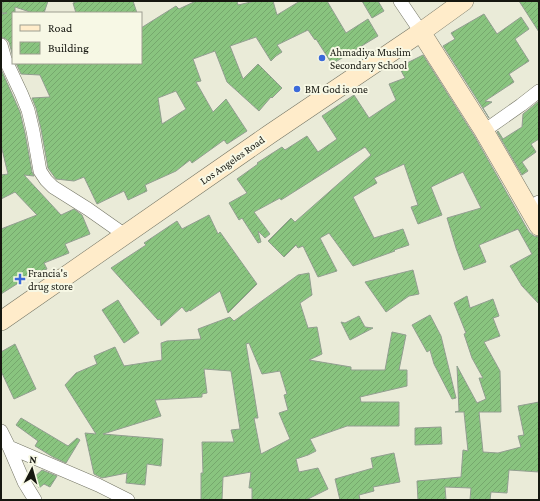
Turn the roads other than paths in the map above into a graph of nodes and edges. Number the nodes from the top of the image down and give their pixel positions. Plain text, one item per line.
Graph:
1 (400, 1) edge
2 (464, 1) edge
3 (421, 32) junction
4 (1, 45) edge
5 (539, 91) edge
6 (484, 131) junction
7 (534, 205) edge
8 (539, 226) edge
9 (125, 235) junction
10 (1, 321) edge
11 (1, 431) edge
12 (9, 447) junction
13 (35, 500) edge
14 (128, 500) edge

1 - 3 street
2 - 3 main road, Los Angeles Road
3 - 6 main road
3 - 9 main road, Los Angeles Road
4 - 9 street
5 - 6 street
6 - 7 main road
7 - 8 main road
9 - 10 main road, Los Angeles Road
11 - 12 street
12 - 13 street
12 - 14 street

